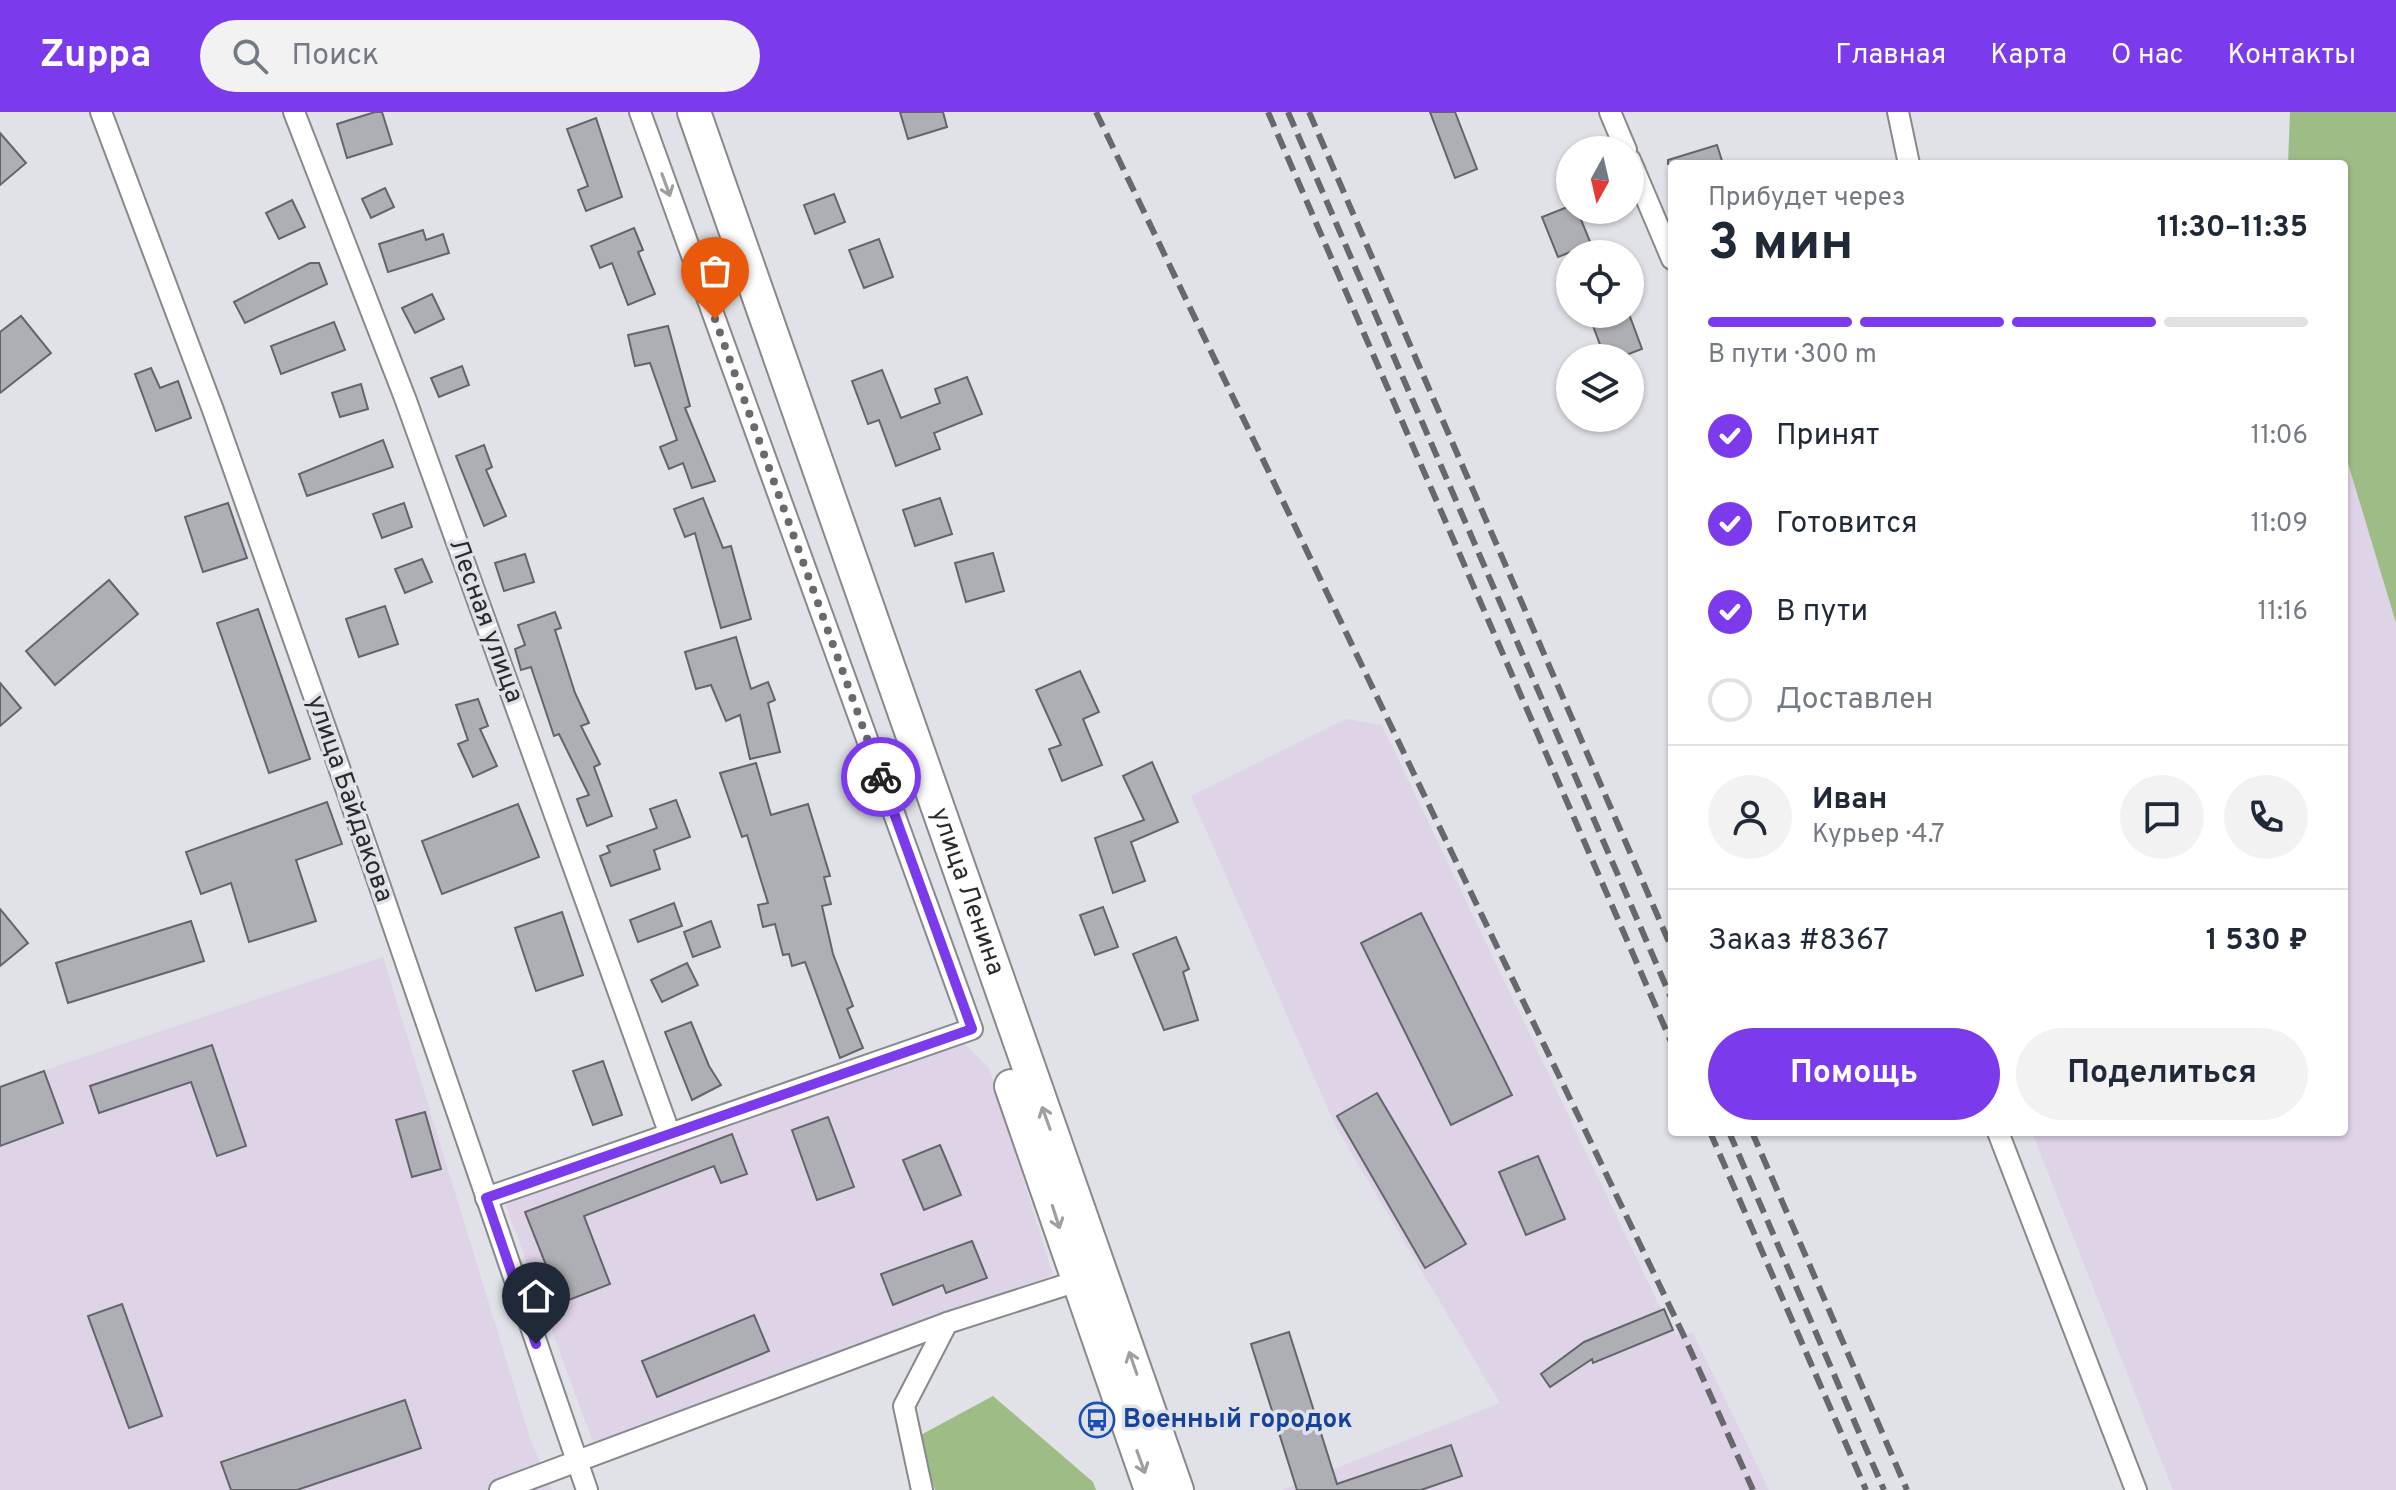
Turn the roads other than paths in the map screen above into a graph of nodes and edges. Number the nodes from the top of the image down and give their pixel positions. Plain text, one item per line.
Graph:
1 (101, 112) edge
2 (294, 112) edge
3 (640, 112) edge
4 (671, 112) edge
5 (694, 112) edge
6 (1610, 112) edge
7 (1898, 112) edge
8 (1620, 136) edge
9 (1908, 160) edge
10 (1644, 193) edge
11 (1668, 250) edge
12 (669, 1132) junction
13 (2000, 1136) edge
14 (486, 1198) junction
15 (1089, 1277) junction
16 (947, 1323) junction
17 (575, 1461) junction
18 (500, 1490) edge
19 (587, 1490) edge
20 (922, 1490) edge
21 (1151, 1490) edge
22 (1177, 1490) edge
23 (2136, 1490) edge

1 - 14 street, улица Байдакова
2 - 12 street, Лесная улица
3 -> 12 street, улица Ленина
4 -> 15 main road, улица Ленина
15 -> 5 main road, улица Ленина
6 - 8 street
7 - 9 street
10 - 11 street
12 - 14 street
13 - 23 street
14 - 17 street, улица Байдакова
15 - 16 street
15 -> 21 main road, улица Ленина
22 -> 15 main road, улица Ленина
16 - 17 street
16 - 20 street
17 - 18 street
17 - 19 street, улица Байдакова

